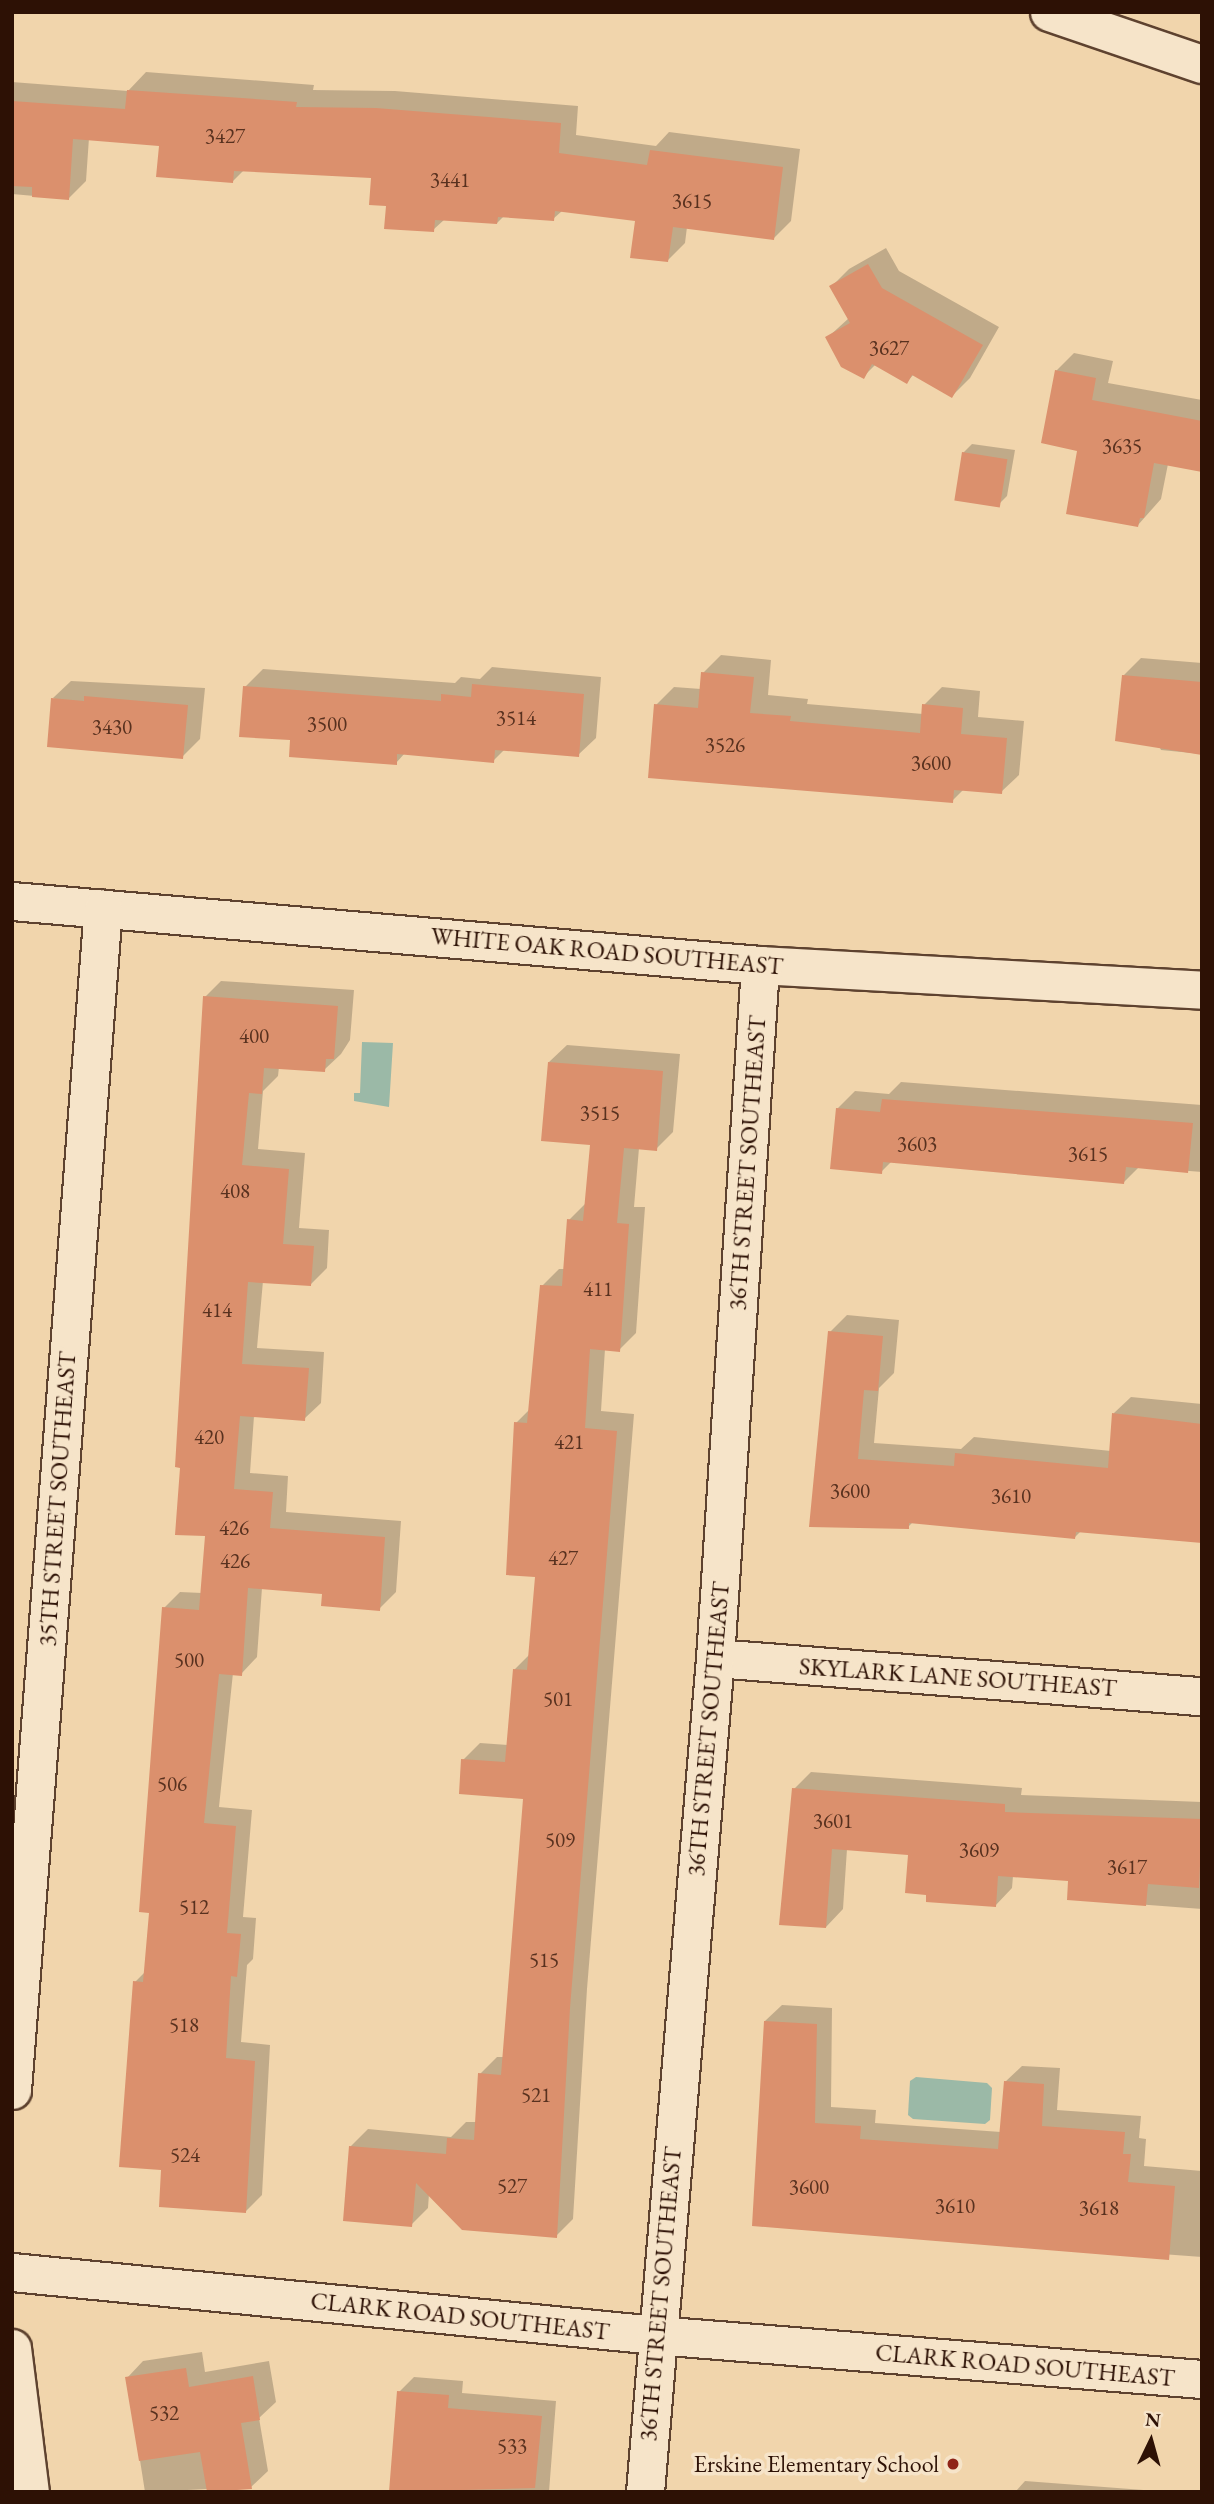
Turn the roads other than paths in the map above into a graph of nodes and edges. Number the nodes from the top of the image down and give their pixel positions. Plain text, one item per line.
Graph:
1 (1049, 12) edge
2 (1202, 64) edge
3 (12, 901) edge
4 (103, 908) junction
5 (760, 965) junction
6 (1202, 990) edge
7 (715, 1658) junction
8 (1202, 1696) edge
9 (12, 2090) edge
10 (12, 2272) edge
11 (656, 2335) junction
12 (12, 2348) edge
13 (1202, 2379) edge
14 (30, 2492) edge
15 (645, 2492) edge

1 - 2 street
3 - 4 street, WHITE OAK ROAD SOUTHEAST
4 - 5 street, WHITE OAK ROAD SOUTHEAST
4 - 9 street, 35TH STREET SOUTHEAST
5 - 6 street, WHITE OAK ROAD SOUTHEAST
5 - 7 street, 36TH STREET SOUTHEAST
7 - 8 street, SKYLARK LANE SOUTHEAST
7 - 11 street, 36TH STREET SOUTHEAST
10 - 11 street, CLARK ROAD SOUTHEAST
11 - 13 street, CLARK ROAD SOUTHEAST
11 - 15 street, 36TH STREET SOUTHEAST
12 - 14 street

